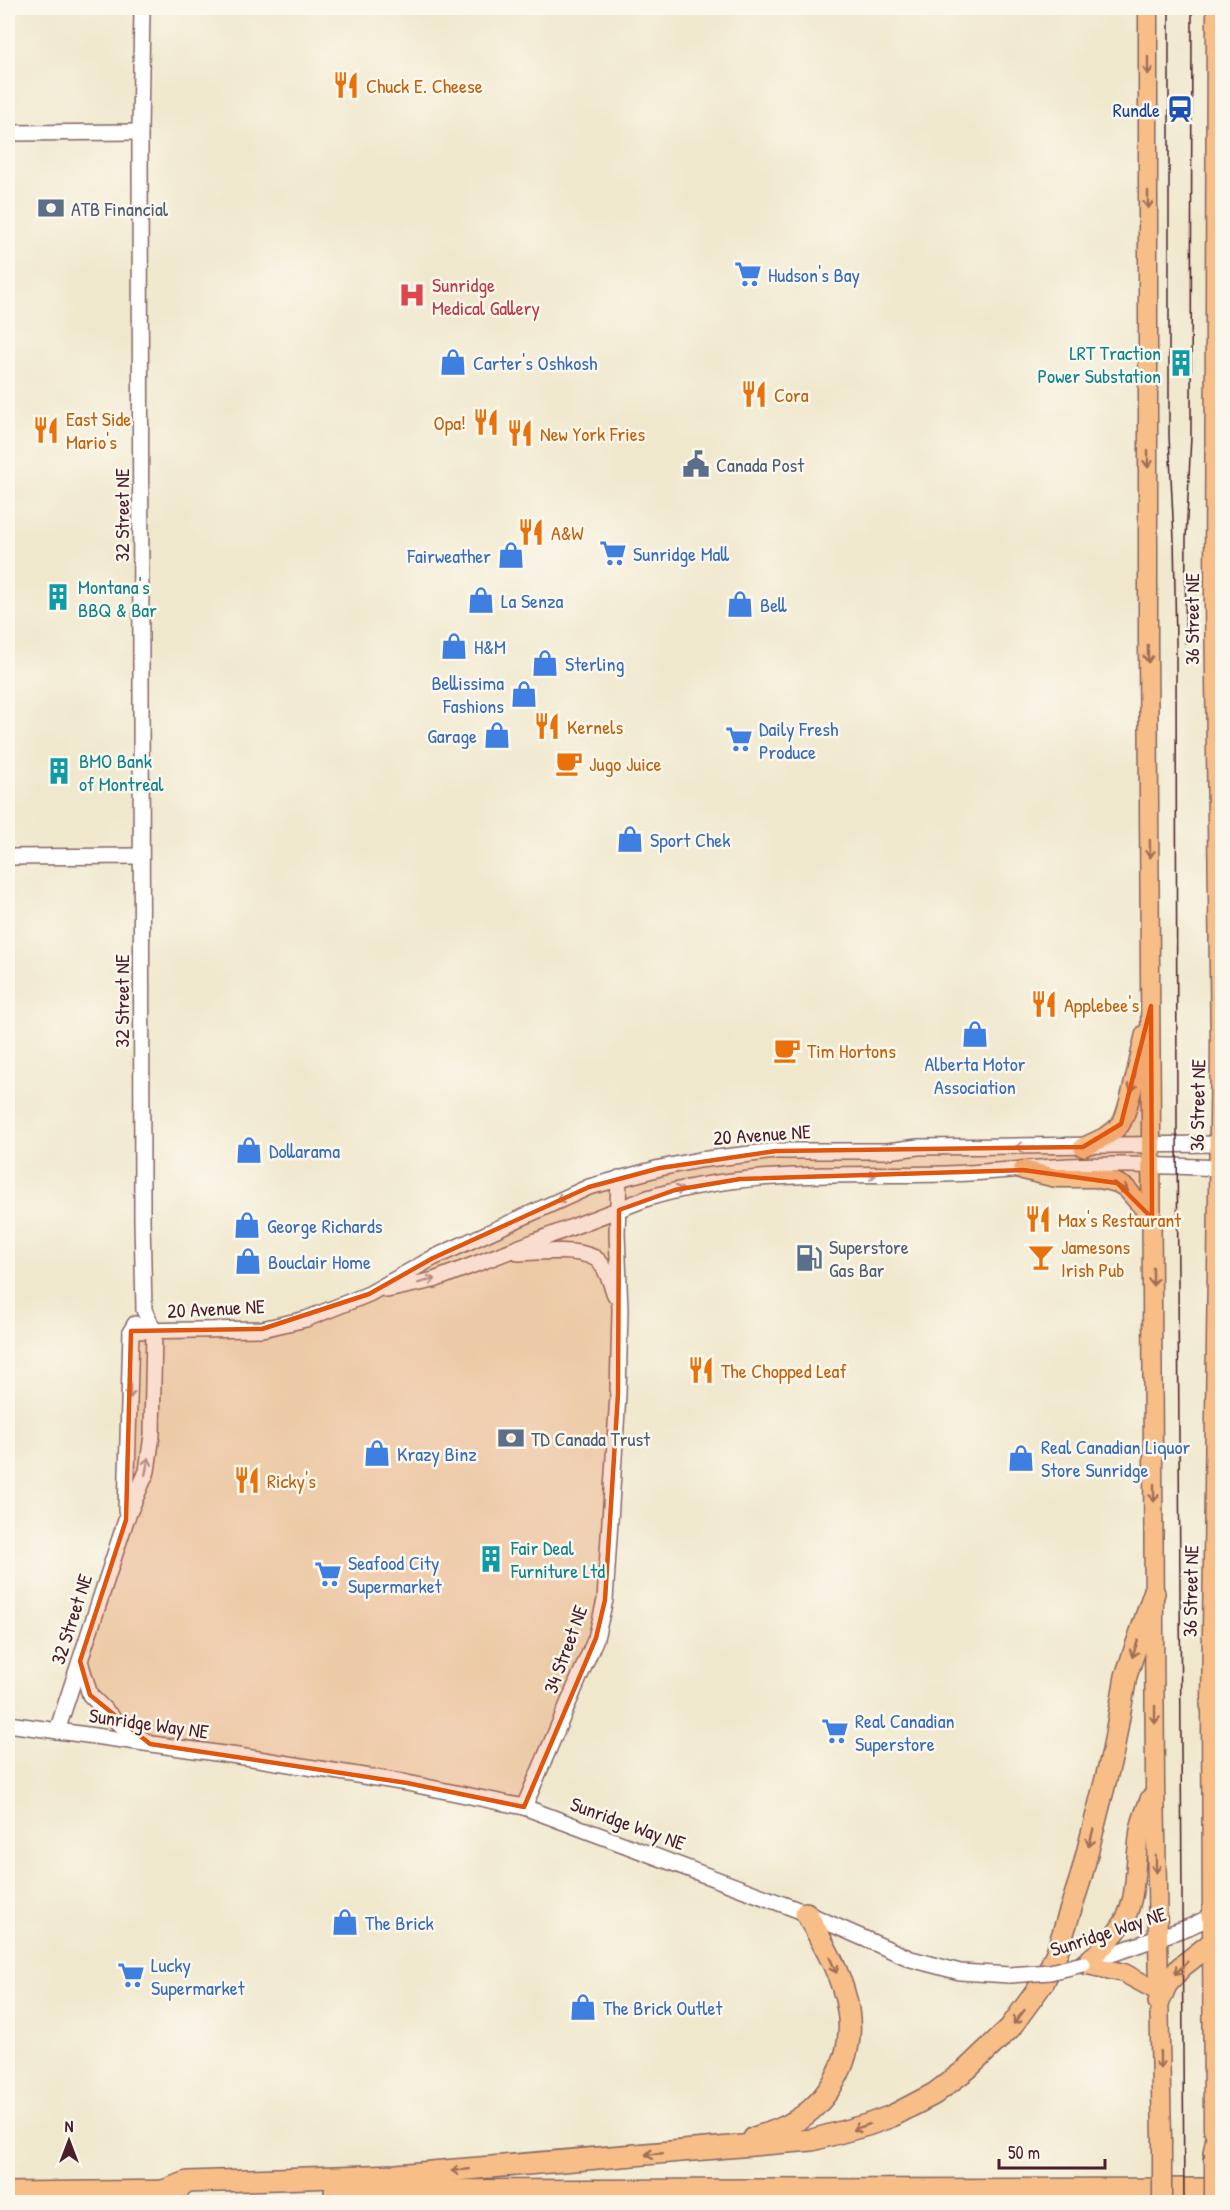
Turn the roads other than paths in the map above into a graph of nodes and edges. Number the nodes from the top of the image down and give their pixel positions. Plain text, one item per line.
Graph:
1 (142, 8) edge
2 (1148, 8) edge
3 (1216, 8) edge
4 (1219, 103) edge
5 (140, 132) junction
6 (8, 133) edge
7 (1222, 192) edge
8 (1216, 221) junction
9 (1218, 608) edge
10 (1222, 697) edge
11 (1214, 734) junction
12 (8, 856) edge
13 (141, 856) junction
14 (1151, 1006) junction
15 (1221, 1144) edge
16 (1152, 1146) junction
17 (1083, 1147) junction
18 (1152, 1166) junction
19 (1220, 1168) edge
20 (1023, 1170) junction
21 (620, 1178) junction
22 (619, 1210) junction
23 (1152, 1218) junction
24 (1220, 1246) edge
25 (499, 1255) junction
26 (369, 1294) junction
27 (144, 1310) junction
28 (620, 1310) junction
29 (130, 1331) junction
30 (154, 1331) junction
31 (126, 1520) junction
32 (1154, 1593) junction
33 (80, 1661) junction
34 (1211, 1705) junction
35 (8, 1724) edge
36 (57, 1731) junction
37 (1222, 1733) edge
38 (150, 1744) junction
39 (1155, 1785) junction
40 (524, 1807) junction
41 (806, 1913) junction
42 (1217, 1913) edge
43 (1158, 1938) junction
44 (1218, 1938) edge
45 (1083, 1964) junction
46 (1159, 1997) junction
47 (1222, 2110) edge
48 (713, 2150) junction
49 (1214, 2153) junction
50 (1222, 2180) edge
51 (1222, 2189) edge
52 (163, 2191) junction
53 (8, 2193) edge
54 (1168, 2195) edge
55 (1214, 2202) edge

1 - 5 street, 32 Street NE
2 -> 14 main road, 36 Street NE
3 - 4 main road, 36 Street NE
4 - 8 main road, 36 Street NE
5 - 6 street
5 - 13 street, 32 Street NE
7 - 8 main road
8 - 9 main road, 36 Street NE
9 - 11 main road, 36 Street NE
10 - 11 main road
11 - 15 main road, 36 Street NE
12 - 13 street
13 - 27 street, 32 Street NE
14 - 16 main road, 36 Street NE
14 -> 17 main road
15 - 16 street, 20 Avenue NE
15 - 19 main road, 36 Street NE
16 - 17 street, 20 Avenue NE
16 - 18 main road, 36 Street NE
17 -> 21 street, 20 Avenue NE
18 - 19 street, 20 Avenue NE
18 - 20 street, 20 Avenue NE
18 - 23 main road, 36 Street NE
19 - 24 main road, 36 Street NE
22 -> 20 street, 20 Avenue NE
20 -> 23 main road
21 - 22 street, 34 Street NE
21 -> 26 street, 20 Avenue NE
22 - 25 street, 20 Avenue NE
22 - 28 street, 34 Street NE
23 -> 32 main road, 36 Street NE
24 - 34 main road, 36 Street NE
26 -> 25 street, 20 Avenue NE
25 - 28 street
26 - 30 street, 20 Avenue NE
27 - 29 street
27 - 30 street, 32 Street NE
28 - 40 street, 34 Street NE
29 - 30 street, 20 Avenue NE
29 -> 31 street, 32 Street NE
31 -> 30 street, 32 Street NE
31 - 33 street, 32 Street NE
32 -> 39 main road, 36 Street NE
32 -> 48 highway
33 - 36 street, 32 Street NE
33 - 38 street
34 - 37 highway
34 - 42 main road, 36 Street NE
35 - 36 street, Sunridge Way NE
36 - 38 street, Sunridge Way NE
38 - 40 street, Sunridge Way NE
39 -> 43 main road, 36 Street NE
39 - 45 main road
40 - 41 street, Sunridge Way NE
41 - 45 street, Sunridge Way NE, bridge
41 -> 48 highway
42 - 43 street, Sunridge Way NE
42 - 44 main road, 36 Street NE
43 - 45 street, Sunridge Way NE
43 - 46 main road, 36 Street NE
44 -> 46 highway
44 - 49 main road, 36 Street NE
45 - 46 main road
46 -> 54 main road, 36 Street NE, bridge
47 - 49 highway
48 -> 52 highway
49 - 55 main road, 36 Street NE, bridge
50 - 54 highway
51 - 54 highway
52 - 53 highway
52 - 54 highway

